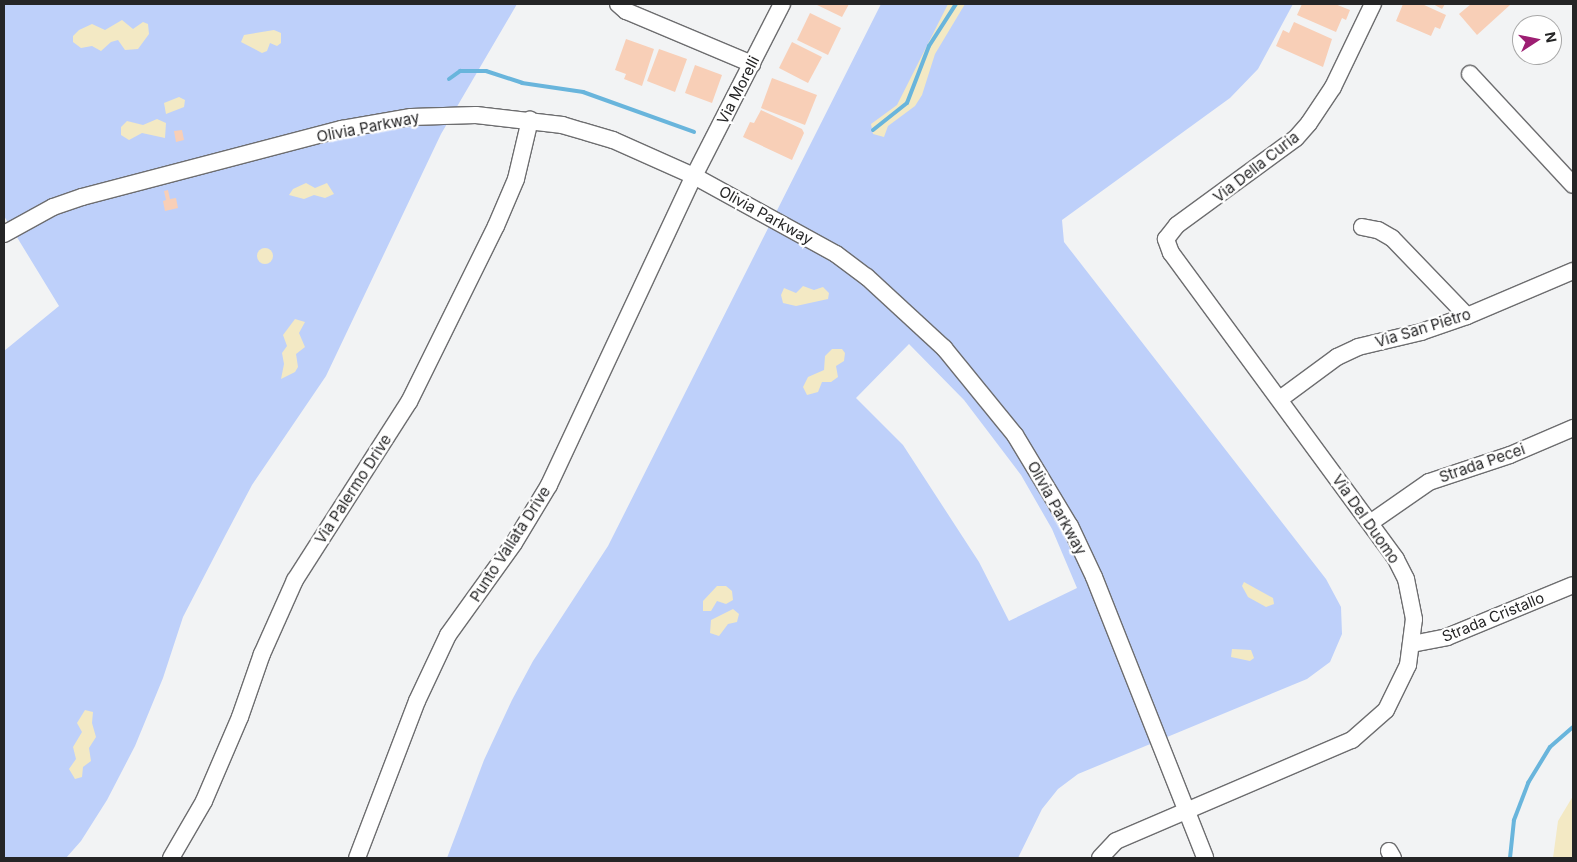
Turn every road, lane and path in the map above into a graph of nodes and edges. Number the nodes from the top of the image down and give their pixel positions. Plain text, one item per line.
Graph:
1 (618, 4) edge
2 (782, 4) edge
3 (1373, 4) edge
4 (752, 64) junction
5 (1470, 74) dead end
6 (530, 120) junction
7 (694, 176) junction
8 (1573, 185) edge
9 (1362, 228) dead end
10 (4, 234) edge
11 (1166, 239) joint
12 (1573, 271) edge
13 (1467, 316) junction
14 (1280, 399) junction
15 (1573, 428) edge
16 (1370, 523) junction
17 (1573, 585) edge
18 (1412, 644) junction
19 (1187, 810) junction
20 (171, 858) edge
21 (357, 858) edge
22 (1100, 858) edge
23 (1206, 858) edge

1 - 4 street
2 - 4 street, Via Morelli
3 - 11 street, Via Della Curia
4 - 7 street, Via Morelli
5 - 8 street
6 - 7 street, Olivia Parkway
6 - 10 street, Olivia Parkway
6 - 20 street, Via Palermo Drive
7 - 19 street, Olivia Parkway
7 - 21 street, Punto Vallata Drive
9 - 13 street
11 - 14 street, Via Del Duomo
12 - 13 street, Via San Pietro
13 - 14 street, Via San Pietro
14 - 16 street, Via Del Duomo
15 - 16 street, Strada Pecei
16 - 18 street, Via Del Duomo
17 - 18 street, Strada Cristallo
18 - 19 street, Via Del Duomo
19 - 22 street, Via Del Duomo
19 - 23 street, Olivia Parkway

